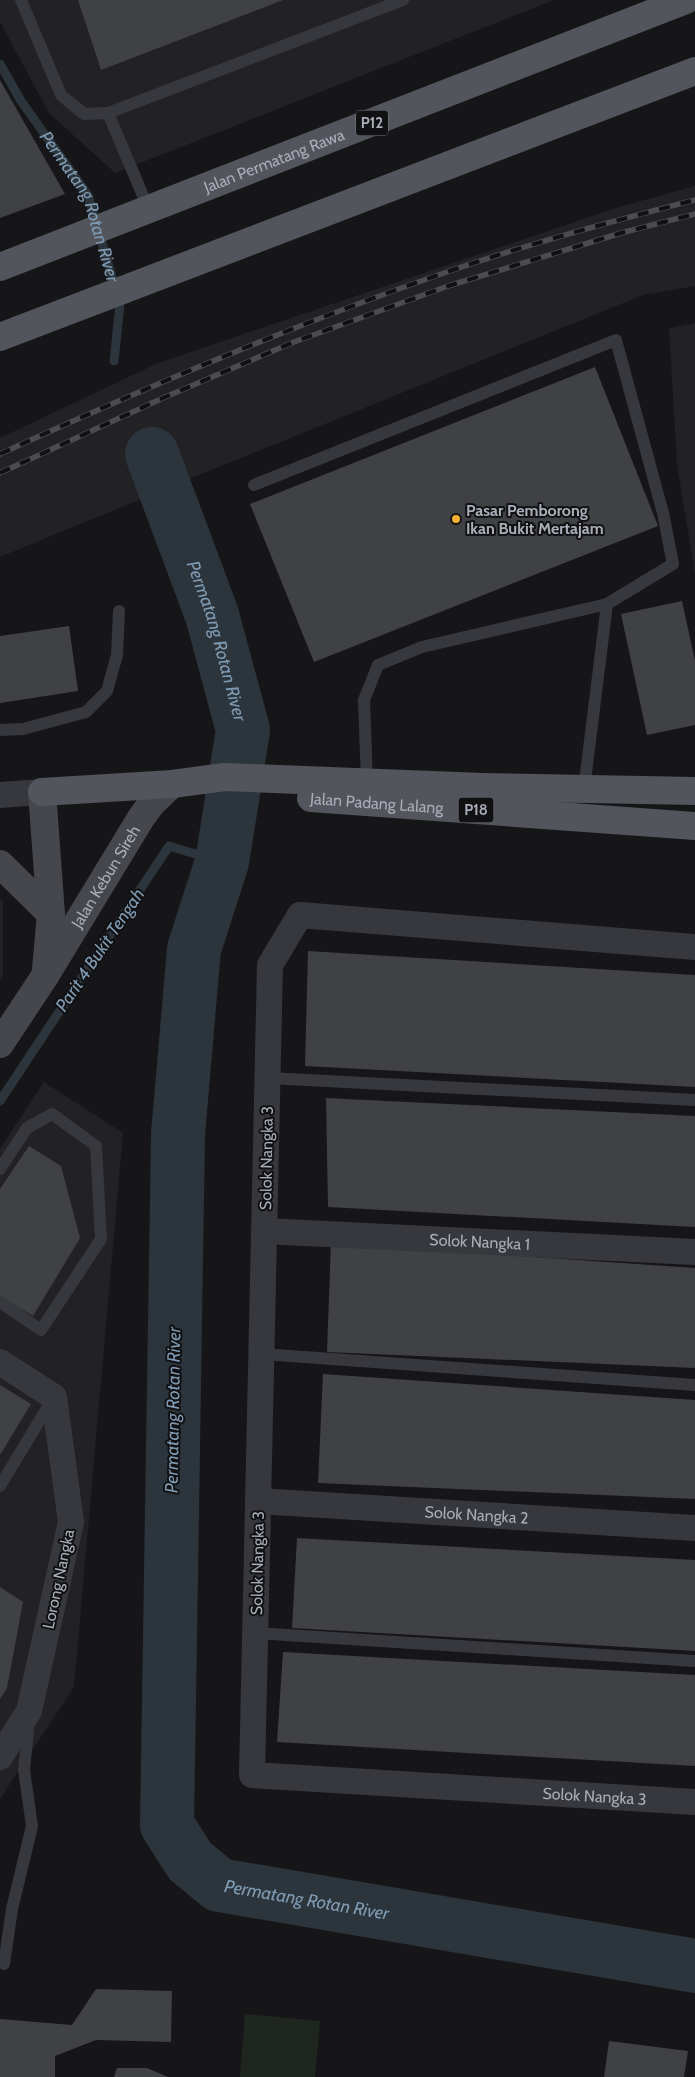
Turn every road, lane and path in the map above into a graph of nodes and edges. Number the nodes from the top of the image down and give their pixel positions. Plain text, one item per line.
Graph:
1 (21, 0) edge
2 (404, 0) edge
3 (686, 0) edge
4 (695, 71) edge
5 (108, 113) junction
6 (149, 210) junction
7 (0, 267) edge
8 (0, 337) edge
9 (254, 485) dead end
10 (607, 604) junction
11 (119, 611) dead end
12 (0, 730) edge
13 (176, 783) junction
14 (367, 783) junction
15 (258, 786) junction
16 (584, 789) junction
17 (695, 790) edge
18 (42, 792) junction
19 (0, 794) edge
20 (695, 826) edge
21 (0, 864) edge
22 (50, 914) junction
23 (695, 947) edge
24 (45, 976) junction
25 (0, 1044) edge
26 (268, 1078) junction
27 (695, 1100) edge
28 (0, 1169) edge
29 (264, 1232) junction
30 (695, 1252) edge
31 (0, 1302) edge
32 (262, 1354) junction
33 (0, 1362) edge
34 (695, 1385) edge
35 (54, 1397) junction
36 (0, 1486) edge
37 (258, 1502) junction
38 (695, 1528) edge
39 (255, 1633) junction
40 (695, 1661) edge
41 (30, 1711) junction
42 (0, 1757) edge
43 (695, 1802) edge
44 (4, 1964) dead end

1 - 5 lane
2 - 5 lane
3 - 6 main road, Jalan Permatang Rawa / P12
4 - 8 main road
5 - 6 lane
6 - 7 main road, Jalan Permatang Rawa / P12
9 - 10 lane
10 - 14 lane
10 - 16 lane
11 - 12 lane
13 - 15 main road, Jalan Padang Lalang / P18
13 - 18 main road, Jalan Padang Lalang / P18
13 - 24 street, Jalan Kebun Sireh
14 - 15 main road, Jalan Padang Lalang / P18
14 - 16 main road, Jalan Padang Lalang / P18
15 - 20 main road, Jalan Padang Lalang / P18
16 - 17 main road, Jalan Padang Lalang / P18
18 - 19 street, Jalan Padang Lalang
18 - 22 street, Jalan Kebun Sireh
21 - 22 street
22 - 24 street, Jalan Kebun Sireh
23 - 26 street, Solok Nangka 3
24 - 25 street, Jalan Kebun Sireh
26 - 27 lane
26 - 29 street, Solok Nangka 3
28 - 31 lane
29 - 30 street, Solok Nangka 1
29 - 32 street, Solok Nangka 3
32 - 34 lane
32 - 37 street, Solok Nangka 3
33 - 35 street
35 - 36 lane
35 - 41 street, Lorong Nangka
37 - 38 street, Solok Nangka 2
37 - 39 street, Solok Nangka 3
39 - 40 lane
39 - 43 street, Solok Nangka 3
41 - 42 street, Lorong Nangka
41 - 44 lane

